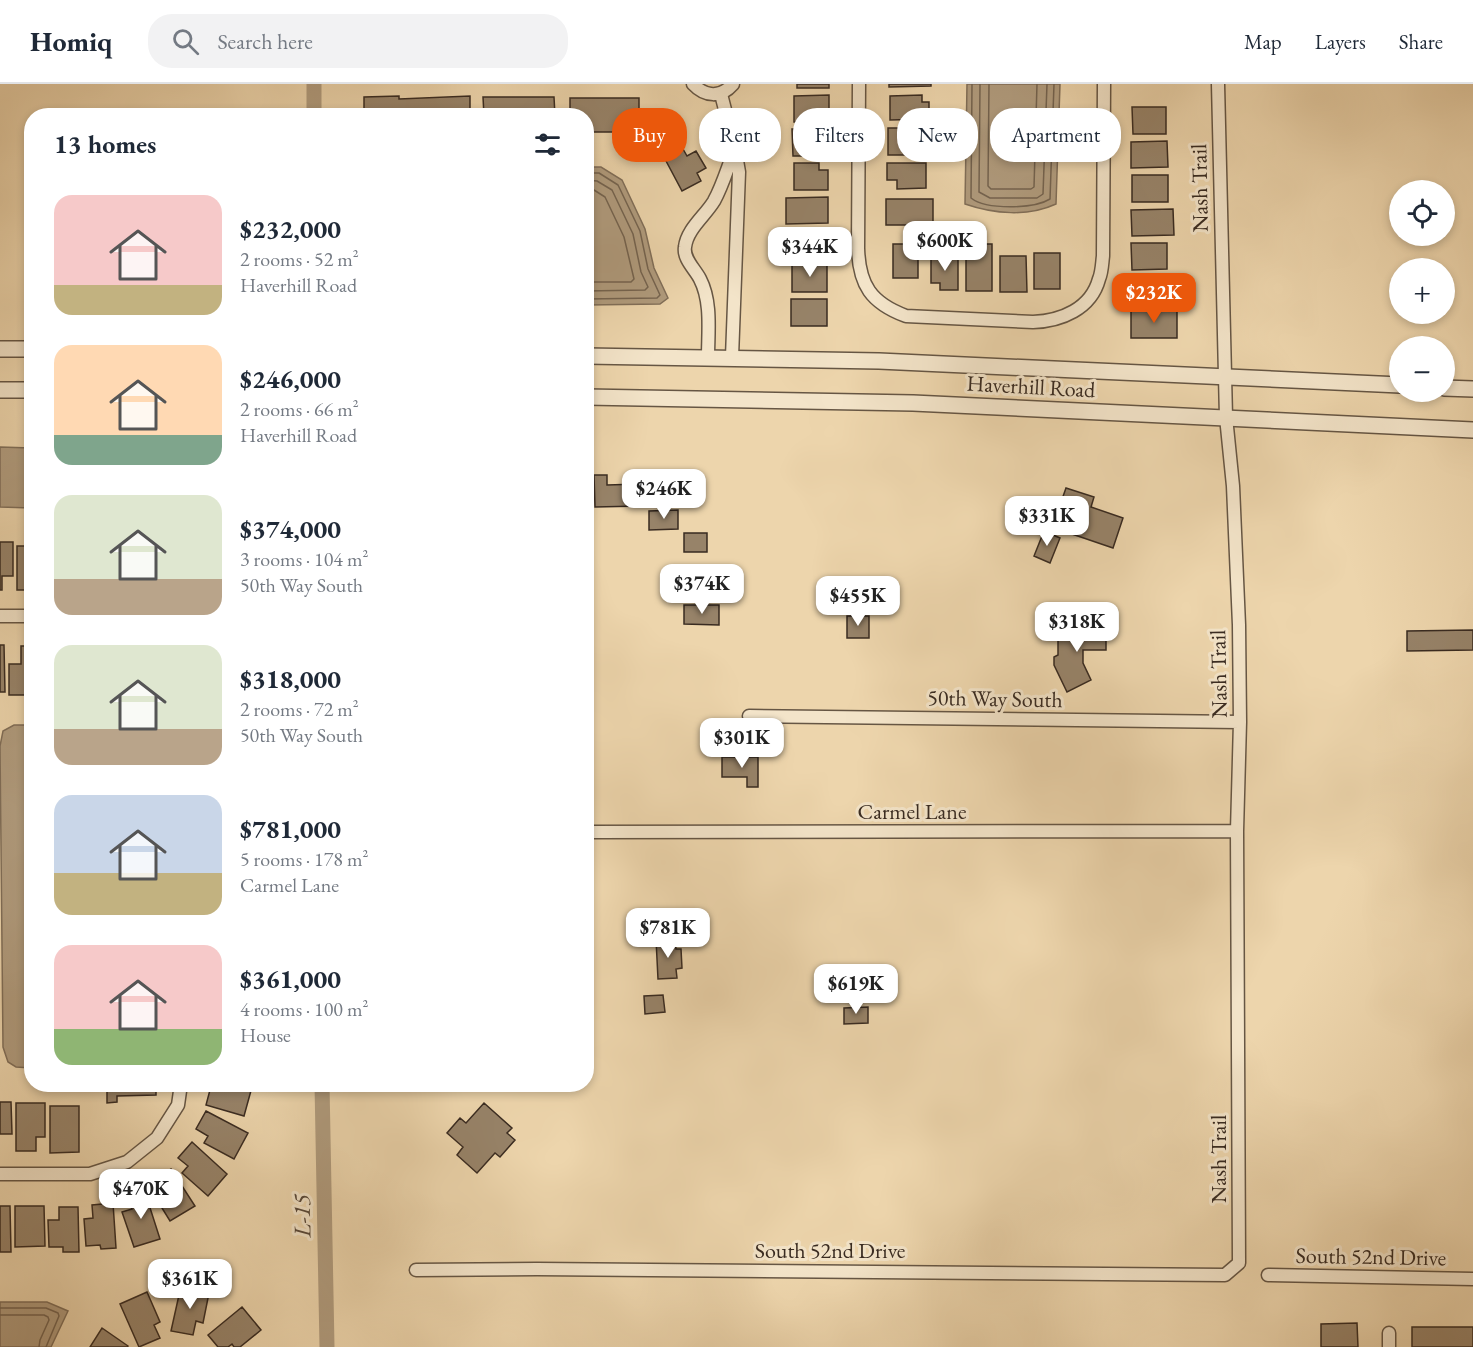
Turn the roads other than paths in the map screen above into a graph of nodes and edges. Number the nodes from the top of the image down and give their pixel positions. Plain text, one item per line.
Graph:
1 (693, 84) edge
2 (733, 84) edge
3 (859, 84) edge
4 (1104, 84) edge
5 (1218, 84) edge
6 (721, 94) junction
7 (725, 108) edge
8 (730, 162) edge
9 (737, 162) edge
10 (0, 349) edge
11 (24, 349) edge
12 (594, 356) edge
13 (708, 357) junction
14 (732, 357) junction
15 (1225, 376) junction
16 (1389, 384) edge
17 (1455, 388) edge
18 (1473, 389) edge
19 (0, 390) edge
20 (24, 390) edge
21 (594, 397) edge
22 (1226, 417) junction
23 (1473, 430) edge
24 (0, 616) edge
25 (24, 616) edge
26 (749, 717) dead end
27 (1240, 722) junction
28 (1237, 831) junction
29 (594, 832) edge
30 (180, 1092) edge
31 (0, 1174) edge
32 (1239, 1263) joint
33 (416, 1270) dead end
34 (1268, 1275) dead end
35 (1473, 1279) edge
36 (1389, 1333) dead end
37 (1389, 1347) edge

1 - 6 street
2 - 6 street
3 - 4 street
5 - 15 street, Nash Trail
6 - 7 street
8 - 13 street
9 - 14 street
10 - 11 street
12 - 13 street, Haverhill Road
13 - 14 street, Haverhill Road
14 - 15 street, Haverhill Road
15 - 16 street, Haverhill Road
15 - 22 street, Nash Trail
17 - 18 street
19 - 20 street
21 - 22 street, Haverhill Road
22 - 23 street, Haverhill Road
22 - 27 street, Nash Trail
24 - 25 street
26 - 27 street, 50th Way South
27 - 28 street, Nash Trail
28 - 29 street, Carmel Lane
28 - 32 street, Nash Trail
30 - 31 street
32 - 33 street, South 52nd Drive
34 - 35 street, South 52nd Drive
36 - 37 street

